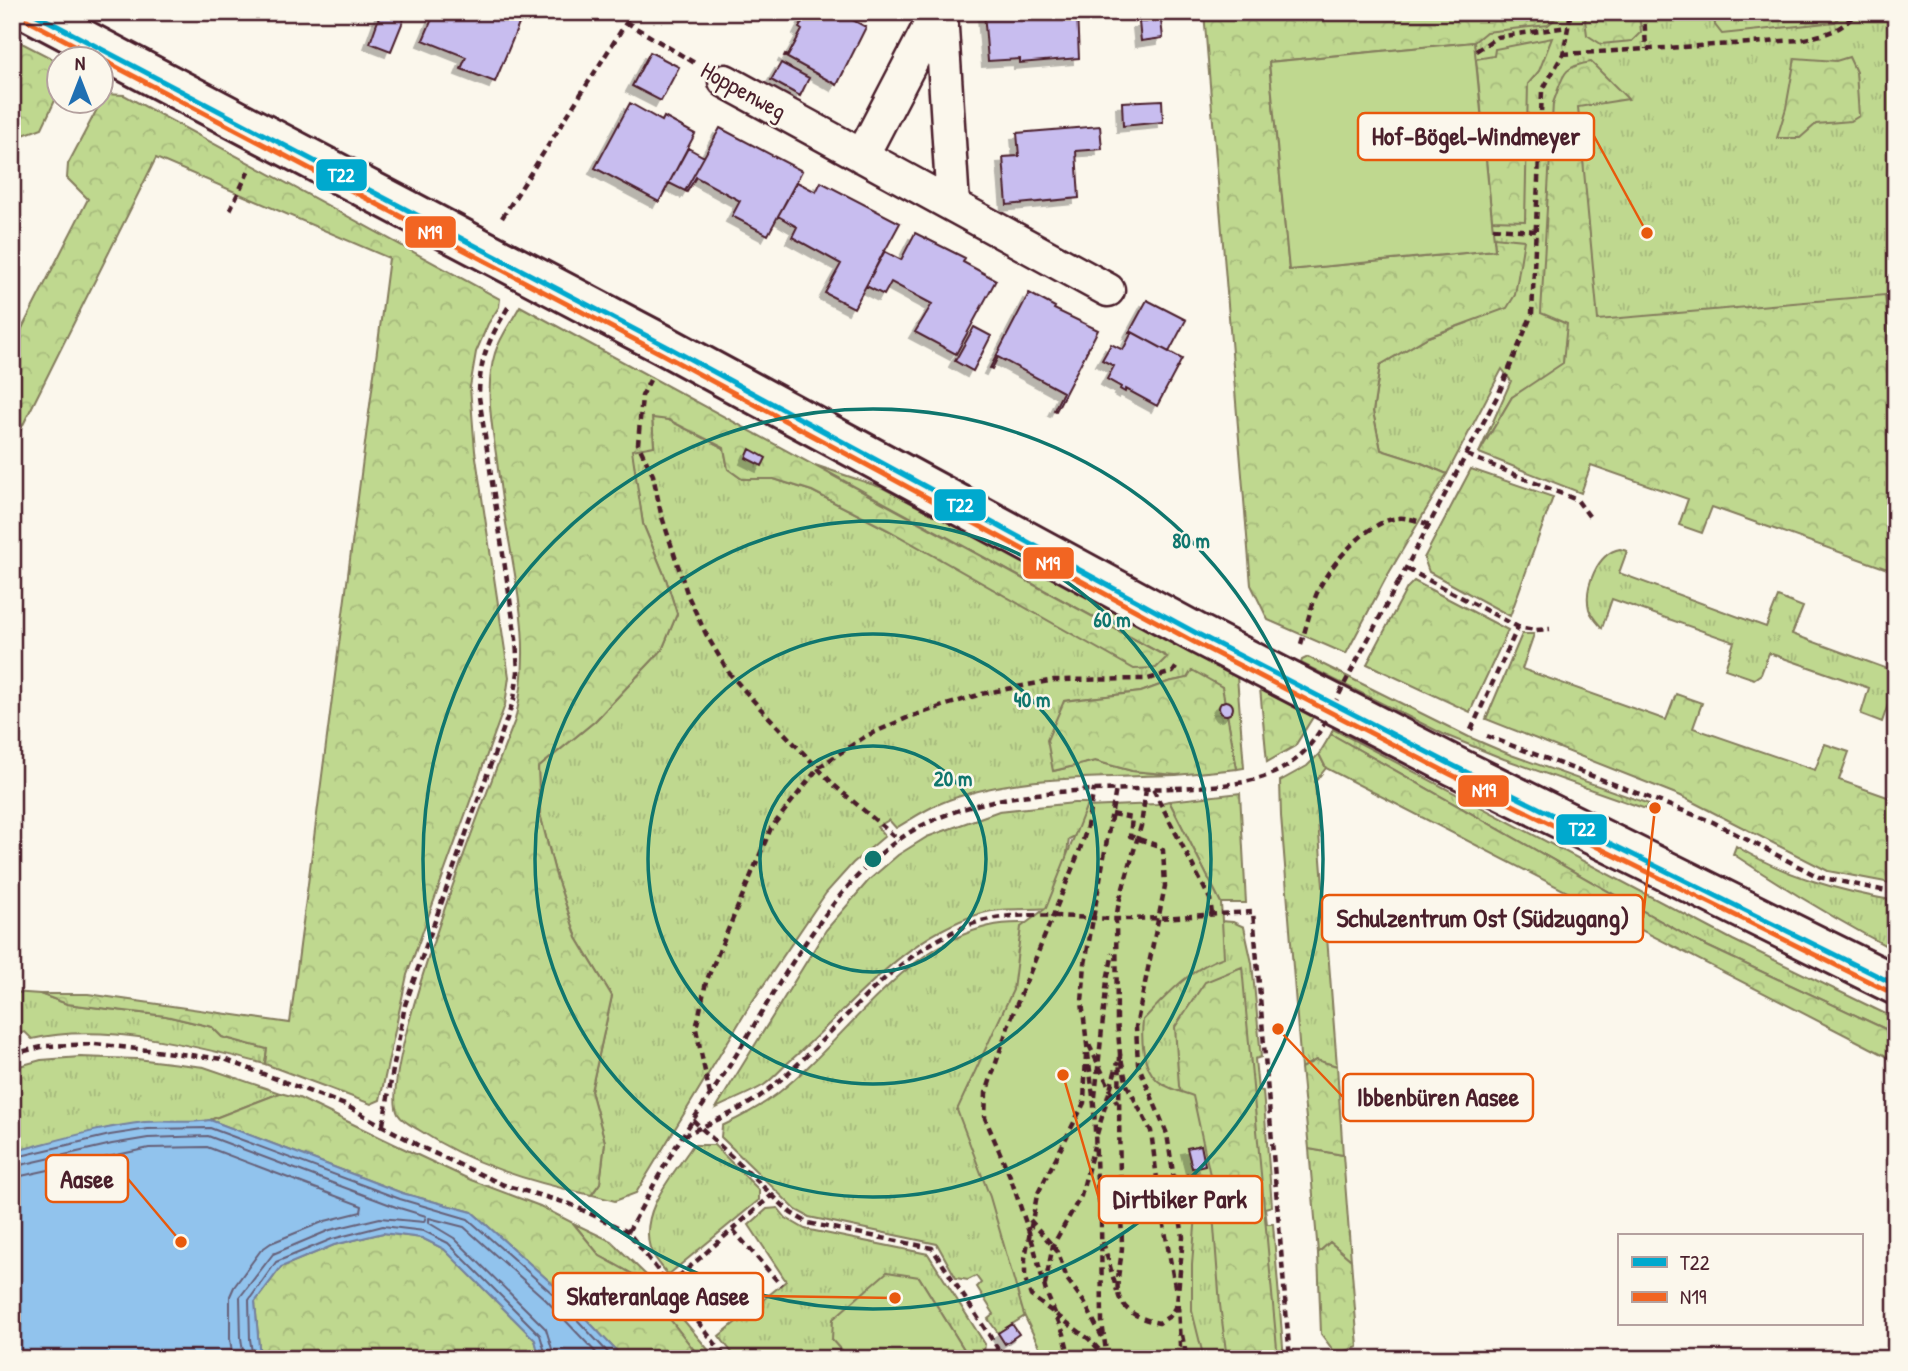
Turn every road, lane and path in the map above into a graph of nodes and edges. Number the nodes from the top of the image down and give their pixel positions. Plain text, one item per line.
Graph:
1 (32, 12) edge
2 (633, 12) edge
3 (939, 12) edge
4 (1571, 12) edge
5 (1644, 12) edge
6 (1855, 12) edge
7 (626, 22) junction
8 (1569, 27) junction
9 (1646, 49) junction
10 (1476, 51) dead end
11 (1563, 54) junction
12 (725, 81) joint
13 (862, 156) junction
14 (953, 205) junction
15 (1493, 228) dead end
16 (1536, 232) junction
17 (501, 246) junction
18 (1108, 290) dead end
19 (666, 346) junction
20 (1467, 455) junction
21 (1592, 520) dead end
22 (1430, 524) junction
23 (1407, 569) junction
24 (1518, 627) junction
25 (1550, 629) dead end
26 (1198, 634) junction
27 (1289, 638) dead end
28 (1301, 644) junction
29 (1310, 650) dead end
30 (1347, 668) dead end
31 (1359, 674) dead end
32 (819, 767) junction
33 (1094, 789) junction
34 (1116, 789) junction
35 (1146, 789) junction
36 (1153, 789) junction
37 (1112, 814) junction
38 (1138, 837) junction
39 (899, 839) junction
40 (1896, 893) edge
41 (1212, 914) junction
42 (1053, 916) junction
43 (1094, 918) junction
44 (1116, 919) junction
45 (1159, 919) junction
46 (1115, 945) junction
47 (1896, 985) edge
48 (1087, 1041) junction
49 (12, 1054) edge
50 (1120, 1054) junction
51 (1099, 1068) junction
52 (1110, 1091) junction
53 (710, 1095) junction
54 (1094, 1105) junction
55 (1119, 1106) junction
56 (693, 1120) junction
57 (383, 1124) junction
58 (701, 1127) junction
59 (682, 1136) junction
60 (1096, 1137) junction
61 (772, 1195) junction
62 (1022, 1212) junction
63 (1031, 1220) junction
64 (733, 1230) junction
65 (628, 1232) junction
66 (1101, 1235) junction
67 (1030, 1236) junction
68 (1053, 1245) junction
69 (670, 1285) junction
70 (781, 1285) dead end
71 (1045, 1289) junction
72 (1118, 1294) junction
73 (1177, 1304) junction
74 (1056, 1315) junction
75 (1180, 1324) junction
76 (1104, 1341) junction
77 (1107, 1358) edge
78 (727, 1359) edge
79 (997, 1359) edge
80 (1070, 1359) edge
81 (1176, 1359) edge
82 (1187, 1359) edge
83 (1290, 1359) edge

1 - 17 main road
2 - 7 path
3 - 13 street
3 - 14 street
4 - 8 path
5 - 9 path
6 - 9 path
7 - 12 path, Hoppenweg
7 - 17 path
8 - 10 path
8 - 11 path
9 - 11 path
11 - 16 path
12 - 13 street, Hoppenweg
13 - 14 street, Hoppenweg
14 - 18 street, Hoppenweg
15 - 16 path
16 - 20 path
17 - 19 main road
17 - 57 path
19 - 26 main road
19 - 32 path
20 - 21 path
20 - 22 path
22 - 23 path
22 - 28 path
23 - 24 path
23 - 36 path, bridge
24 - 25 path
24 - 40 path
26 - 32 path
26 - 47 main road
27 - 28 path
28 - 29 path
30 - 31 path
32 - 39 path
32 - 53 path
33 - 34 path
33 - 39 path
33 - 42 path
34 - 35 path
34 - 37 path
35 - 36 path
35 - 38 path
36 - 41 path
37 - 38 path
37 - 43 path
38 - 44 path
38 - 45 path
39 - 53 path
41 - 45 path
41 - 83 path
42 - 43 path
42 - 58 path
42 - 62 path
43 - 44 path
43 - 48 path
44 - 45 path
44 - 46 path
45 - 73 path
46 - 50 path
46 - 51 path
48 - 51 path
48 - 54 path
48 - 63 path
49 - 57 path
50 - 52 path
50 - 55 path
50 - 73 path
51 - 52 path
51 - 54 path
52 - 55 path
52 - 60 path
53 - 56 path
54 - 60 path
55 - 72 path
56 - 58 path
56 - 59 path
57 - 65 path
58 - 59 path
58 - 61 path
59 - 65 path
60 - 66 path
60 - 68 path
61 - 64 path
61 - 79 path
62 - 63 path
62 - 67 path
63 - 67 path
63 - 68 path
64 - 69 path
64 - 70 path
65 - 69 path
66 - 72 path
66 - 76 path
67 - 71 path
67 - 74 path
68 - 71 path
68 - 76 path
69 - 78 path
71 - 74 path
72 - 73 path
73 - 75 path
74 - 77 path
74 - 80 path
75 - 81 path
75 - 82 path
76 - 77 path

